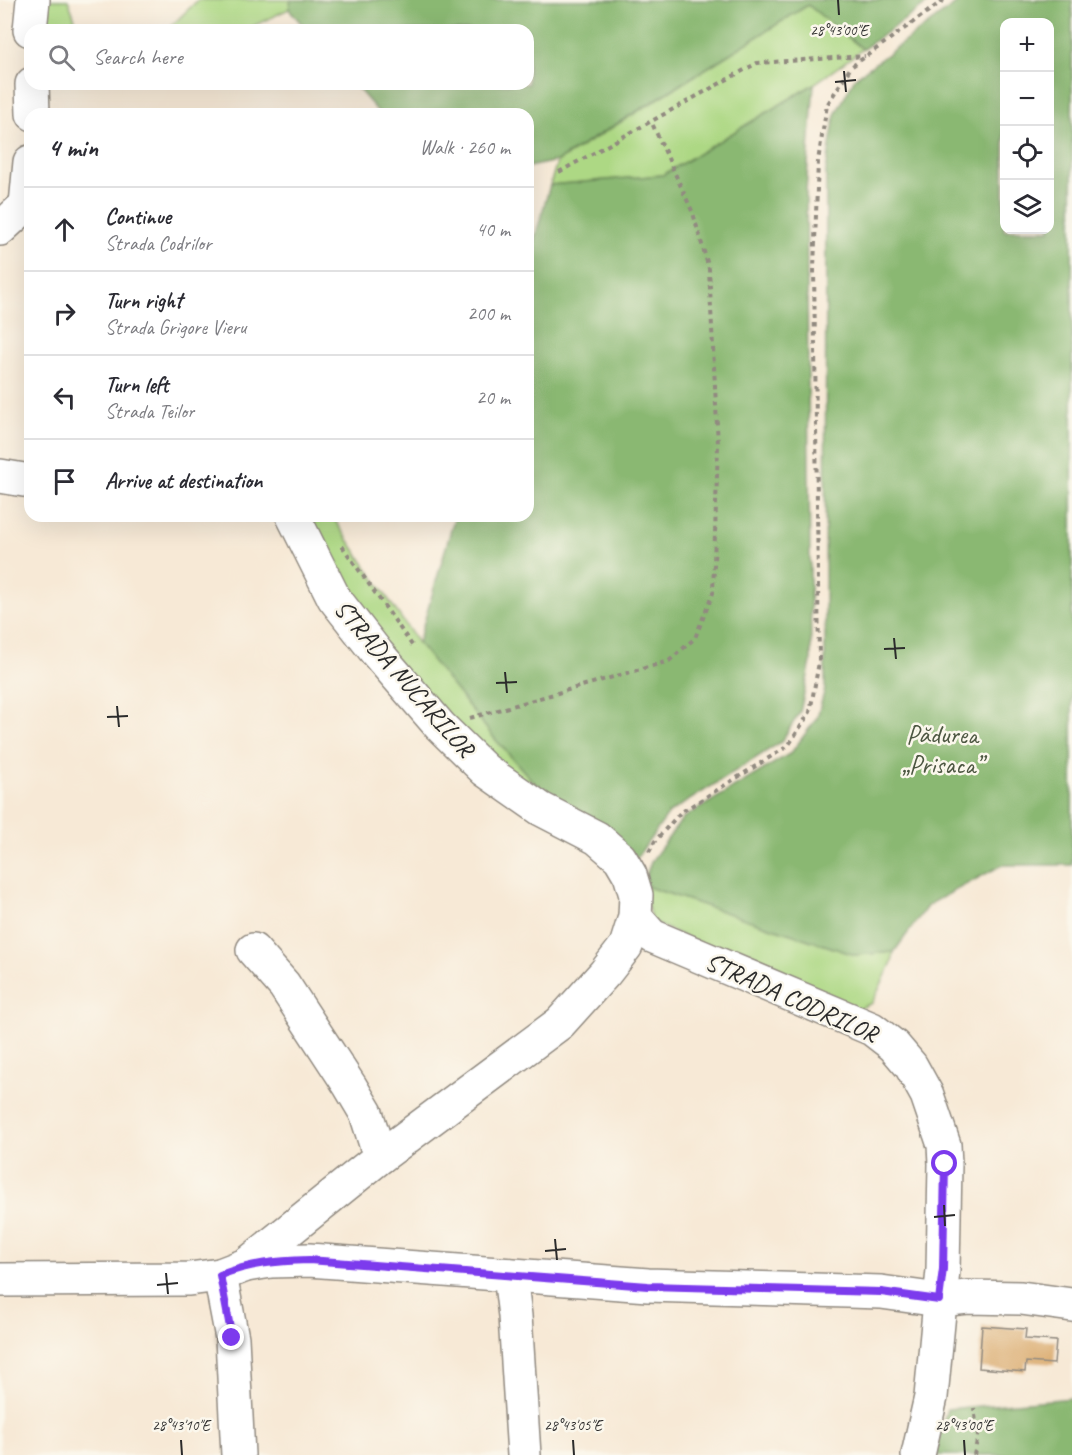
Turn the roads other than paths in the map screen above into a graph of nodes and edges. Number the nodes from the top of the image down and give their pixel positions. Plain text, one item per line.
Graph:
1 (33, 0) edge
2 (31, 24) edge
3 (32, 90) edge
4 (33, 108) edge
5 (24, 209) edge
6 (0, 229) edge
7 (0, 476) edge
8 (24, 480) edge
9 (296, 522) edge
10 (636, 917) junction
11 (253, 950) dead end
12 (381, 1156) junction
13 (233, 1270) junction
14 (510, 1275) junction
15 (0, 1280) edge
16 (939, 1300) junction
17 (1072, 1305) edge
18 (238, 1455) edge
19 (524, 1455) edge
20 (918, 1455) edge

1 - 2 street
3 - 4 street
5 - 6 street
7 - 8 street
9 - 10 street, STRADA NUCARILOR
10 - 12 street, STRADA NUCARILOR
10 - 16 street, STRADA CODRILOR
11 - 12 street
12 - 13 street, STRADA NUCARILOR
13 - 14 street
13 - 15 street
13 - 18 street
14 - 16 street
14 - 19 street
16 - 17 street
16 - 20 street, STRADA CODRILOR

